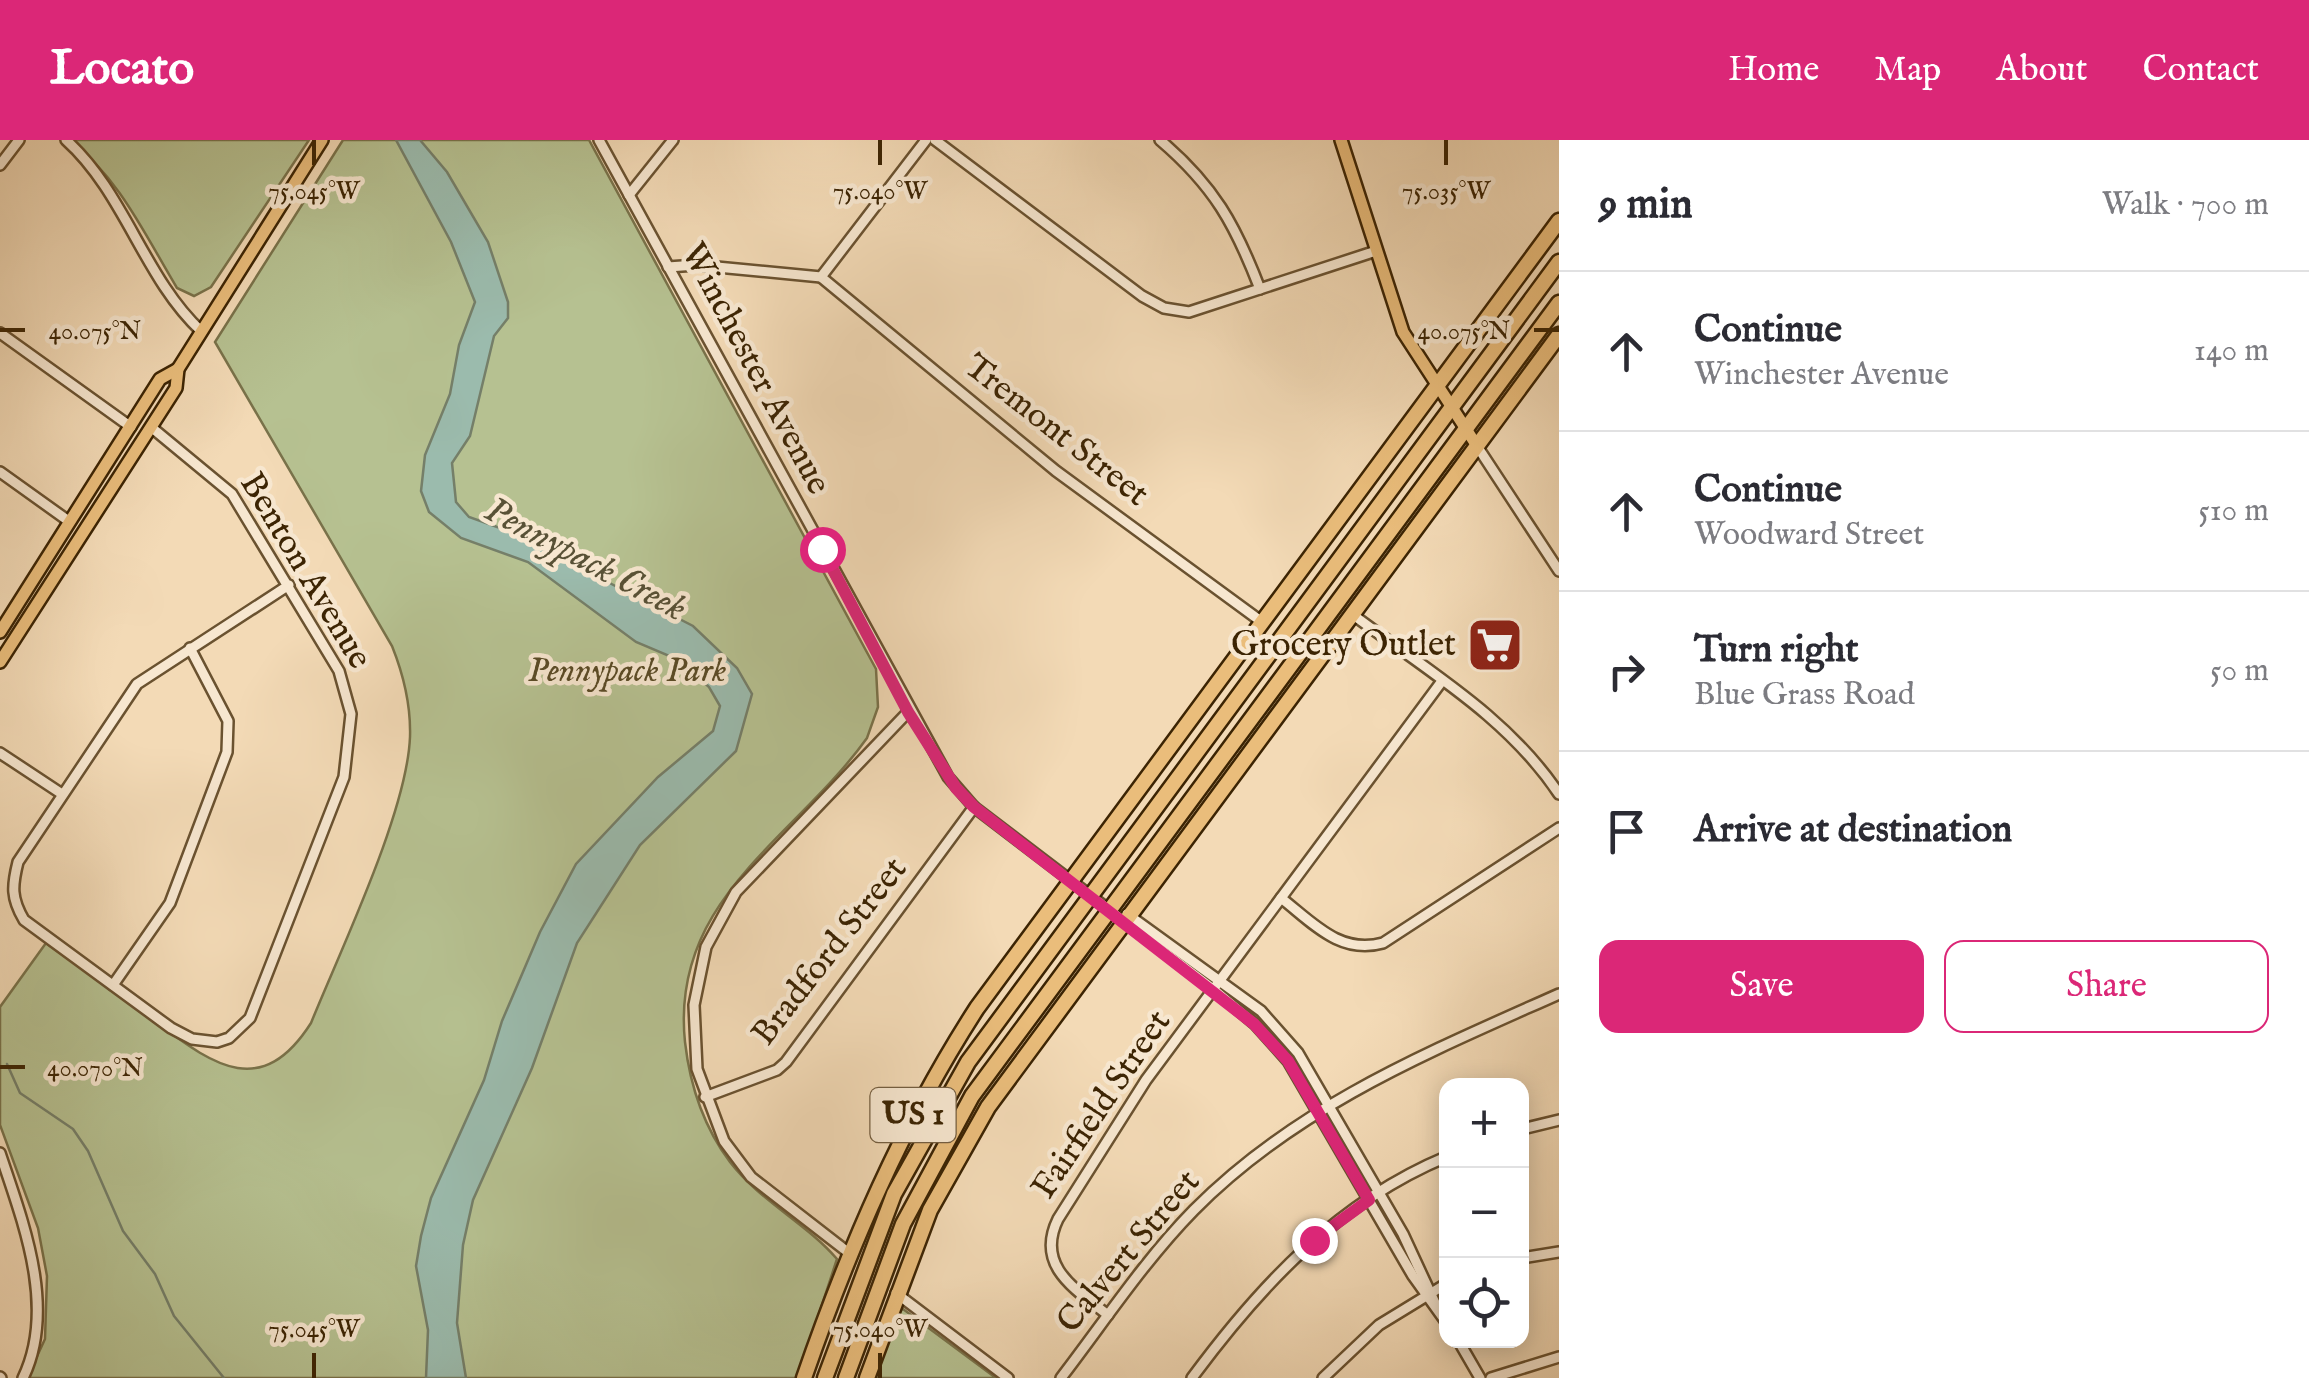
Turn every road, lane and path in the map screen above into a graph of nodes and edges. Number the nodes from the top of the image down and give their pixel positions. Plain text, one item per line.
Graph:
1 (19, 140) edge
2 (66, 140) edge
3 (598, 140) edge
4 (673, 140) edge
5 (926, 140) edge
6 (935, 140) edge
7 (1160, 140) edge
8 (1341, 140) edge
9 (323, 141) edge
10 (0, 165) edge
11 (629, 194) junction
12 (1559, 221) edge
13 (1376, 251) junction
14 (1559, 262) edge
15 (668, 267) junction
16 (821, 277) junction
17 (1260, 289) junction
18 (1559, 303) edge
19 (201, 331) junction
20 (0, 333) edge
21 (1559, 335) edge
22 (178, 369) junction
23 (1437, 386) junction
24 (1452, 407) junction
25 (130, 427) junction
26 (151, 428) junction
27 (1466, 429) junction
28 (1477, 446) junction
29 (0, 472) edge
30 (70, 522) junction
31 (1559, 571) edge
32 (288, 585) junction
33 (1352, 614) junction
34 (4, 615) edge
35 (1262, 622) junction
36 (22, 628) junction
37 (0, 632) edge
38 (190, 648) junction
39 (0, 662) edge
40 (1442, 681) junction
41 (908, 712) junction
42 (0, 753) edge
43 (62, 794) junction
44 (1559, 794) edge
45 (974, 807) junction
46 (1559, 828) edge
47 (1071, 879) junction
48 (1091, 894) junction
49 (1281, 898) junction
50 (1110, 908) junction
51 (1126, 919) junction
52 (113, 985) junction
53 (1216, 986) junction
54 (1559, 994) edge
55 (972, 1096) junction
56 (704, 1097) junction
57 (1328, 1104) junction
58 (1317, 1110) junction
59 (1559, 1120) edge
60 (1529, 1127) edge
61 (0, 1153) edge
62 (1439, 1161) edge
63 (940, 1189) junction
64 (1380, 1193) junction
65 (1369, 1200) junction
66 (1559, 1252) edge
67 (849, 1253) junction
68 (1529, 1257) edge
69 (1439, 1287) edge
70 (1428, 1292) junction
71 (896, 1293) junction
72 (1439, 1310) edge
73 (1108, 1315) junction
74 (882, 1334) junction
75 (1463, 1348) edge
76 (1559, 1357) edge
77 (23, 1378) edge
78 (804, 1378) edge
79 (823, 1378) edge
80 (846, 1378) edge
81 (854, 1378) edge
82 (867, 1378) edge
83 (1008, 1378) edge
84 (1061, 1378) edge
85 (1192, 1378) edge
86 (1323, 1378) edge
87 (1480, 1378) edge
88 (1491, 1378) edge

1 - 10 street
2 - 19 street
3 - 11 street, Winchester Avenue
4 - 11 street
5 - 16 street
6 - 17 street
7 - 17 street
8 - 13 main road
9 - 19 main road
11 - 15 street, Winchester Avenue
12 - 23 highway, US 1
13 - 17 street
13 - 23 main road
14 - 24 highway, US 1
15 - 16 street
15 - 41 street, Winchester Avenue
16 - 35 street, Tremont Street
18 - 27 highway, US 1
19 - 22 main road
20 - 25 street
21 - 28 highway, US 1
22 - 25 main road
22 - 26 main road
23 - 24 main road
23 - 35 highway, US 1
24 - 27 main road
24 - 48 highway, US 1
25 - 30 main road
26 - 32 street, Benton Avenue
26 - 36 main road
27 - 28 main road
27 - 50 highway, US 1
28 - 31 street
28 - 33 highway, US 1
29 - 30 street
30 - 34 main road
32 - 38 street
32 - 52 street, Benton Avenue
33 - 40 street
33 - 51 highway, US 1
34 - 36 street
34 - 37 main road
35 - 47 highway, US 1
36 - 39 main road
38 - 43 street
38 - 52 street
40 - 44 street
40 - 49 street, Fairfield Street
41 - 45 street, Winchester Avenue
41 - 56 street
42 - 43 street
43 - 52 street
45 - 47 street, Winchester Avenue
45 - 56 street, Bradford Street
46 - 49 street
47 - 48 street, Winchester Avenue
47 - 67 highway, US 1
48 - 50 street, Winchester Avenue
48 - 79 highway, US 1
49 - 53 street, Fairfield Street
50 - 51 street, Winchester Avenue
50 - 55 highway, US 1
51 - 53 street, Winchester Avenue
51 - 63 highway, US 1
53 - 57 street
53 - 58 street
53 - 73 street, Fairfield Street
54 - 57 street, Calvert Street
55 - 63 highway
55 - 80 highway, US 1
56 - 67 street
57 - 58 street, Calvert Street
57 - 64 street
58 - 65 street
58 - 73 street, Calvert Street
59 - 60 street
61 - 77 street
62 - 64 street
63 - 71 highway, US 1
64 - 65 street
64 - 70 street
65 - 70 street
65 - 85 street
66 - 68 street
67 - 78 highway, US 1
69 - 70 street
70 - 72 street
70 - 86 street
71 - 74 highway, US 1
71 - 83 street
73 - 84 street, Calvert Street
74 - 81 highway
74 - 82 highway, US 1
75 - 87 street
76 - 88 street

